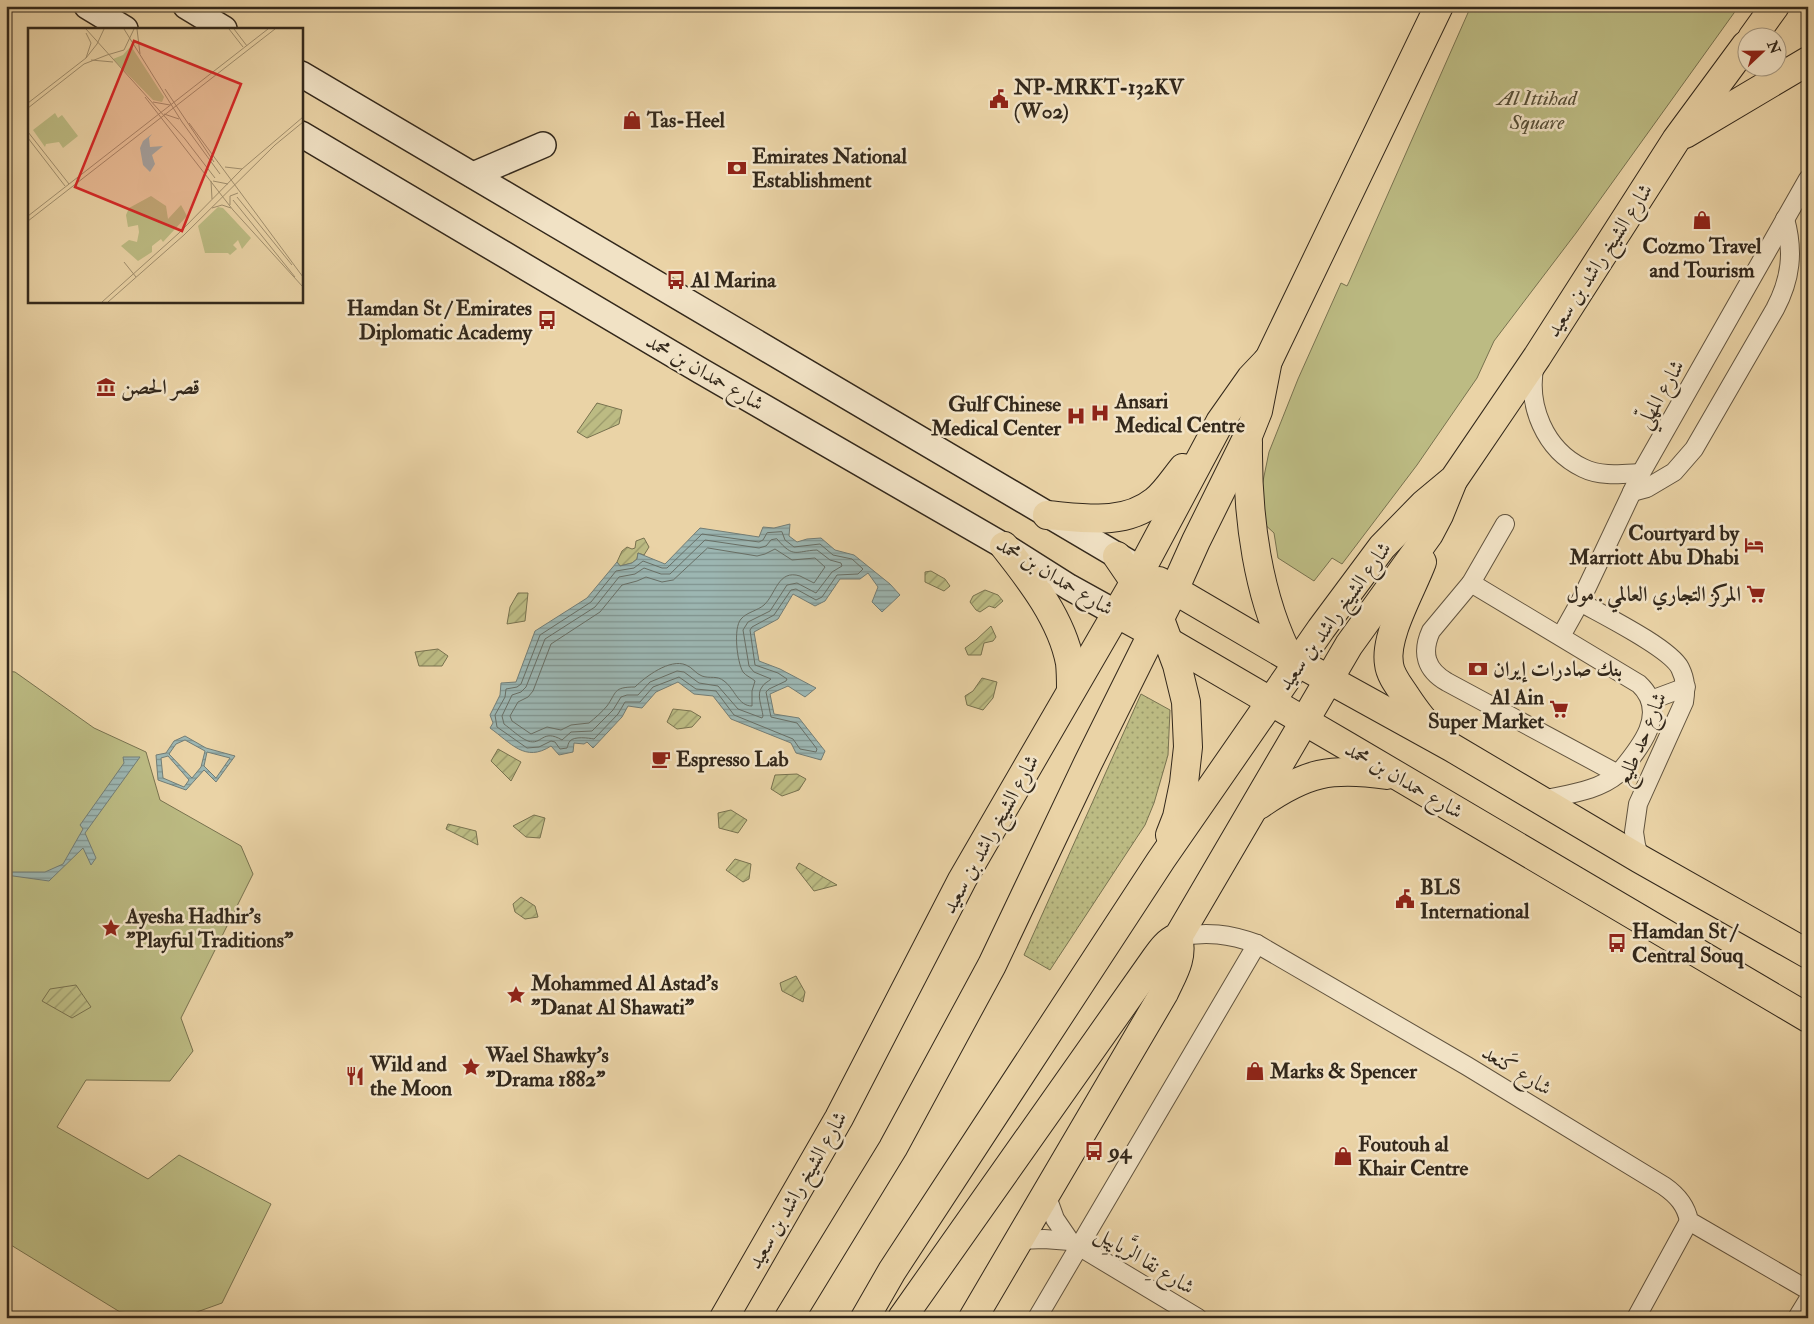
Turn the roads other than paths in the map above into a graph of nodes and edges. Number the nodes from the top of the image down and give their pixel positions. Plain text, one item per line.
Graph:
1 (87, 6) edge
2 (186, 6) edge
3 (1439, 6) edge
4 (1775, 6) edge
5 (123, 28) edge
6 (222, 28) edge
7 (1759, 28) edge
8 (1736, 59) edge
9 (1805, 64) edge
10 (302, 75) edge
11 (302, 135) edge
12 (1676, 140) junction
13 (543, 145) dead end
14 (473, 176) junction
15 (1808, 180) edge
16 (1785, 219) junction
17 (1536, 357) junction
18 (1268, 358) junction
19 (1220, 422) junction
20 (1248, 436) junction
21 (1641, 473) junction
22 (1454, 479) junction
23 (1632, 492) junction
24 (1439, 514) junction
25 (1047, 515) junction
26 (1504, 524) dead end
27 (1004, 546) junction
28 (1116, 556) joint
29 (1137, 577) junction
30 (1471, 583) junction
31 (1174, 590) junction
32 (1580, 602) junction
33 (1116, 613) junction
34 (1161, 631) junction
35 (1561, 636) junction
36 (1295, 663) junction
37 (1329, 678) junction
38 (1686, 687) junction
39 (1072, 690) junction
40 (1651, 700) junction
41 (1271, 703) junction
42 (1310, 713) junction
43 (1451, 747) junction
44 (1618, 774) junction
45 (1398, 776) junction
46 (1543, 800) junction
47 (1255, 807) junction
48 (1640, 859) junction
49 (1161, 860) junction
50 (1178, 937) junction
51 (1257, 944) junction
52 (1808, 954) edge
53 (1808, 1018) edge
54 (1046, 1194) junction
55 (1689, 1221) junction
56 (1019, 1240) junction
57 (1074, 1244) junction
58 (1808, 1290) edge
59 (1808, 1300) edge
60 (724, 1318) edge
61 (789, 1318) edge
62 (866, 1318) edge
63 (902, 1318) edge
64 (972, 1318) edge
65 (1037, 1318) edge
66 (1198, 1318) edge
67 (1636, 1318) edge
68 (1797, 1318) edge

1 - 5 main road
2 - 6 main road
3 - 18 main road, شارع الشيخ راشد بن سعيد
4 - 7 main road
8 - 12 main road, شارع الشيخ راشد بن سعيد
9 - 12 main road
10 - 14 main road
11 - 27 main road, شارع حمدان بن محمد
12 - 17 main road, شارع الشيخ راشد بن سعيد
13 - 14 main road
14 - 25 main road
15 - 16 street, شارع المهلّي
16 - 21 street, شارع المهلّي
16 - 23 street
17 - 21 street
17 - 22 main road, شارع الشيخ راشد بن سعيد
18 - 19 main road, شارع الشيخ راشد بن سعيد
18 - 20 main road, شارع الشيخ راشد بن سعيد
19 - 25 main road
19 - 29 main road, شارع الشيخ راشد بن سعيد
20 - 31 main road, شارع الشيخ راشد بن سعيد
20 - 36 main road
21 - 23 street, شارع المهلّي
22 - 24 main road, شارع الشيخ راشد بن سعيد
22 - 36 main road, شارع الشيخ راشد بن سعيد
23 - 32 street, شارع المهلّي
24 - 37 main road, شارع الشيخ راشد بن سعيد
24 - 43 main road
25 - 28 main road
26 - 30 street
27 - 33 main road, شارع حمدان بن محمد
27 - 39 main road
28 - 29 main road
29 - 31 main road
29 - 33 main road, شارع الشيخ راشد بن سعيد
29 - 34 main road
30 - 35 street, شارع حد طليع
30 - 44 street
31 - 34 main road, شارع الشيخ راشد بن سعيد
31 - 36 main road
32 - 35 street, شارع المهلّي
32 - 38 street, شارع حد طليع
33 - 34 main road, شارع حمدان بن محمد
33 - 39 main road, شارع الشيخ راشد بن سعيد
34 - 41 main road, شارع حمدان بن محمد
34 - 49 main road
34 - 61 main road, شارع الشيخ راشد بن سعيد
35 - 40 street, شارع حد طليع
36 - 37 main road
36 - 41 main road, شارع الشيخ راشد بن سعيد
36 - 42 main road
37 - 42 main road, شارع الشيخ راشد بن سعيد
37 - 43 main road
38 - 40 street
38 - 48 street, شارع حد طليع
39 - 60 main road, شارع الشيخ راشد بن سعيد
40 - 44 street, شارع حد طليع
41 - 42 main road, شارع حمدان بن محمد
41 - 49 main road, شارع الشيخ راشد بن سعيد
42 - 45 main road, شارع حمدان بن محمد
42 - 47 main road, شارع الشيخ راشد بن سعيد
43 - 46 main road
44 - 46 street, شارع حد طليع
45 - 47 main road
45 - 53 main road, شارع حمدان بن محمد
46 - 48 main road
47 - 50 main road, شارع الشيخ راشد بن سعيد
48 - 52 main road
49 - 62 main road, شارع الشيخ راشد بن سعيد
50 - 51 street, شارع كَنعد
50 - 54 main road
50 - 63 main road, شارع الشيخ راشد بن سعيد
51 - 55 street, شارع كَنعد
51 - 57 street
54 - 56 main road
54 - 57 street, شارع نِقا الرَّيايِيل
55 - 58 street
55 - 67 street
56 - 57 street, شارع نِقا الرَّيايِيل
56 - 64 main road
57 - 65 street
57 - 66 street, شارع نِقا الرَّيايِيل
59 - 68 street

